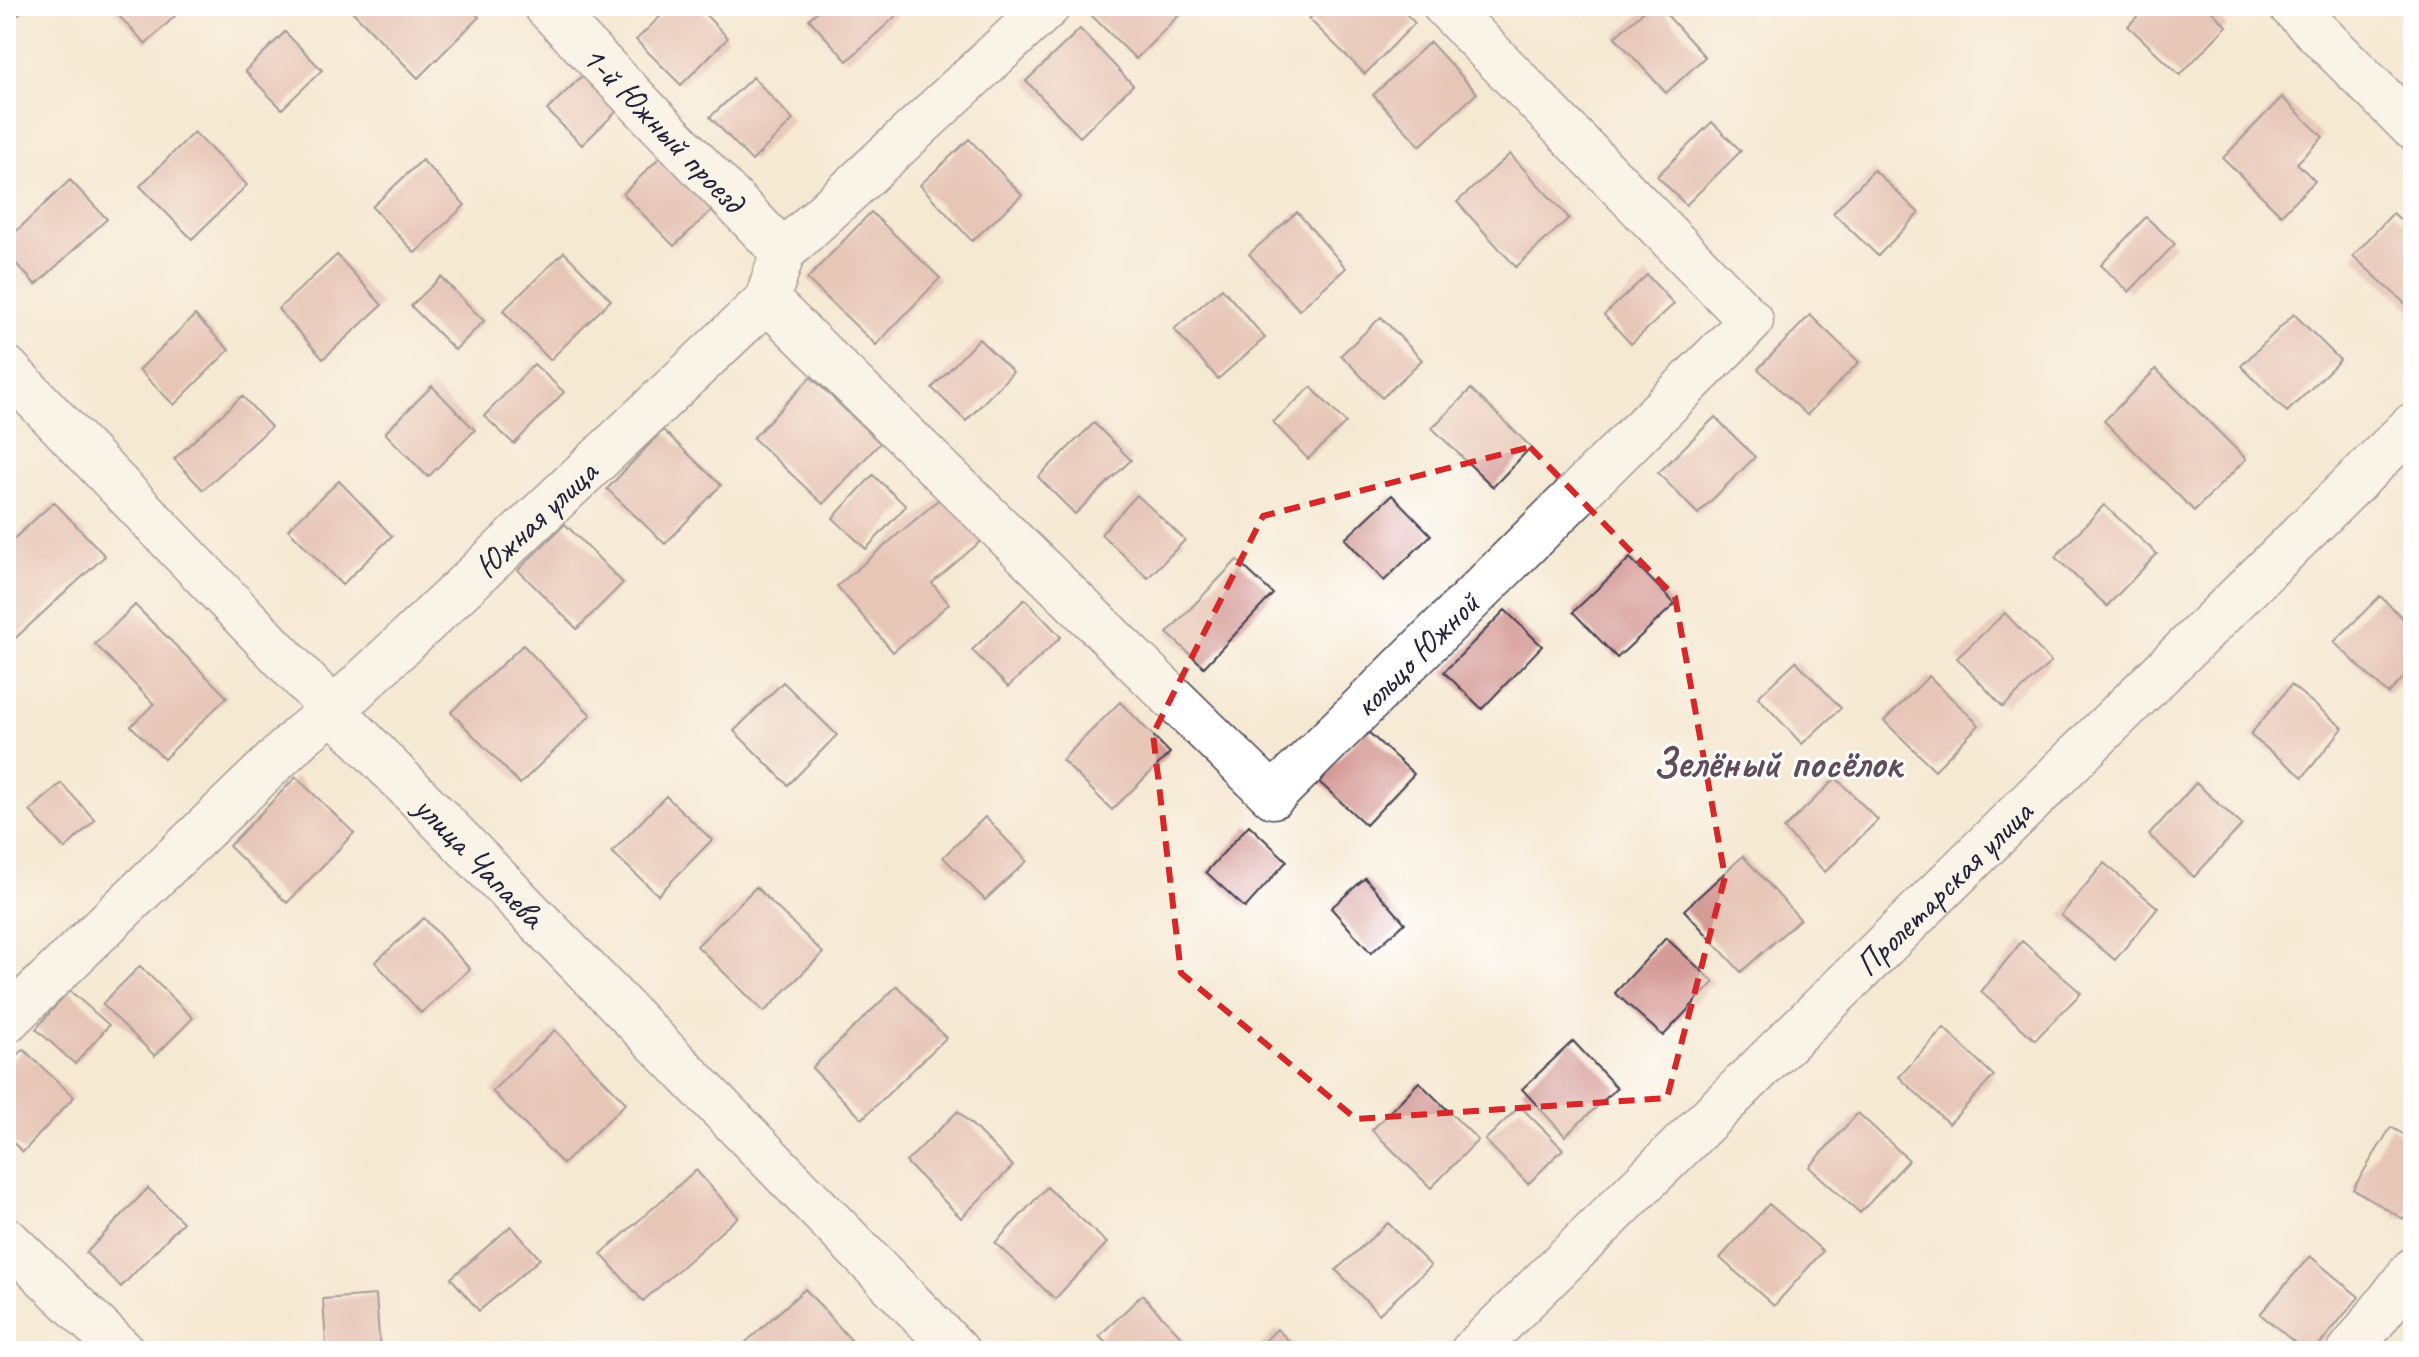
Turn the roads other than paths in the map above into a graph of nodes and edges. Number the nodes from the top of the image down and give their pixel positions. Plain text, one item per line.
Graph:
1 (546, 6) edge
2 (1048, 6) edge
3 (1445, 6) edge
4 (2291, 6) edge
5 (2413, 128) edge
6 (783, 252) junction
7 (767, 300) junction
8 (6, 368) edge
9 (2413, 425) edge
10 (333, 710) junction
11 (6, 1021) edge
12 (6, 1239) edge
13 (2413, 1270) edge
14 (122, 1351) edge
15 (957, 1351) edge
16 (1473, 1351) edge
17 (2350, 1351) edge

1 - 6 street, 1-й Южный проезд
2 - 6 street, Южная улица
3 - 7 street, кольцо Южной
4 - 5 street
6 - 7 street, Южная улица
7 - 10 street, Южная улица
8 - 10 street, улица Чапаева
9 - 16 street, Пролетарская улица
10 - 11 street, Южная улица
10 - 15 street, улица Чапаева
12 - 14 street
13 - 17 street

